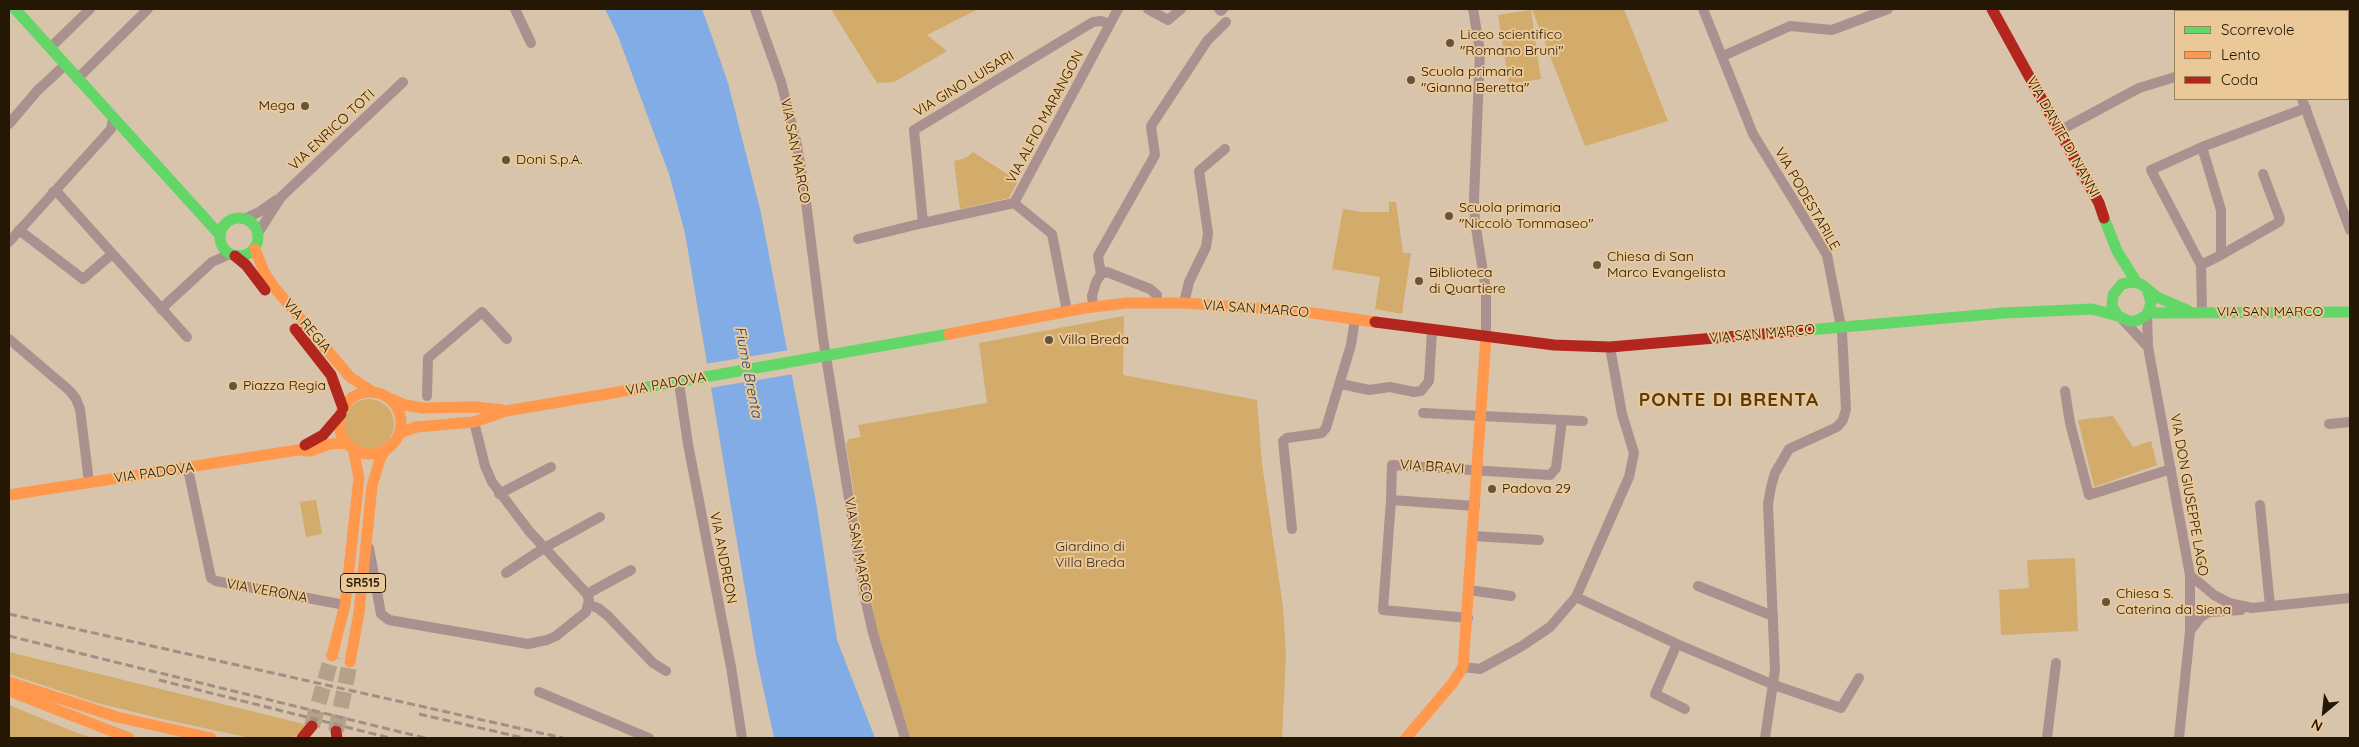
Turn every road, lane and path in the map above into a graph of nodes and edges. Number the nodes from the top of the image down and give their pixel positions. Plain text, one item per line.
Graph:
1 (90, 9) edge
2 (148, 9) edge
3 (515, 9) edge
4 (755, 9) edge
5 (1118, 9) edge
6 (1148, 9) edge
7 (1181, 9) edge
8 (1473, 9) edge
9 (1703, 9) edge
10 (1888, 9) edge
11 (1992, 9) edge
12 (19, 10) edge
13 (1226, 22) dead end
14 (1110, 24) junction
15 (531, 43) dead end
16 (50, 48) junction
17 (1723, 56) junction
18 (66, 66) junction
19 (2174, 78) edge
20 (77, 79) junction
21 (403, 82) dead end
22 (2304, 104) edge
23 (113, 119) junction
24 (9, 124) edge
25 (2060, 131) junction
26 (2202, 146) junction
27 (1225, 149) dead end
28 (2263, 174) dead end
29 (53, 192) junction
30 (281, 197) junction
31 (1014, 204) junction
32 (196, 209) junction
33 (239, 219) junction
34 (923, 223) junction
35 (19, 230) junction
36 (2350, 230) edge
37 (258, 233) junction
38 (220, 235) junction
39 (858, 238) dead end
40 (9, 242) edge
41 (255, 249) junction
42 (2116, 251) junction
43 (112, 254) junction
44 (232, 255) junction
45 (2221, 255) junction
46 (2201, 265) junction
47 (1101, 274) junction
48 (2142, 286) junction
49 (2114, 293) junction
50 (1157, 303) junction
51 (1184, 303) junction
52 (1093, 307) junction
53 (161, 309) junction
54 (2092, 309) junction
55 (1067, 311) junction
56 (2202, 311) junction
57 (2189, 312) junction
58 (2350, 312) edge
59 (2147, 314) junction
60 (2121, 318) junction
61 (1355, 319) junction
62 (1841, 327) junction
63 (1432, 330) junction
64 (187, 337) dead end
65 (1486, 337) junction
66 (9, 339) edge
67 (507, 339) dead end
68 (1610, 347) junction
69 (2148, 347) junction
70 (826, 357) junction
71 (1340, 384) junction
72 (680, 387) junction
73 (2065, 391) dead end
74 (373, 392) junction
75 (427, 396) dead end
76 (389, 398) junction
77 (342, 411) junction
78 (506, 411) junction
79 (1423, 412) dead end
80 (1480, 415) junction
81 (1562, 420) junction
82 (1583, 420) dead end
83 (474, 422) junction
84 (2350, 422) edge
85 (2329, 424) dead end
86 (400, 433) junction
87 (350, 445) junction
88 (386, 449) junction
89 (298, 450) junction
90 (551, 467) dead end
91 (188, 468) junction
92 (2171, 469) junction
93 (1476, 470) junction
94 (90, 482) junction
95 (499, 494) junction
96 (9, 495) edge
97 (1391, 500) junction
98 (2260, 505) dead end
99 (1475, 506) junction
100 (600, 517) dead end
101 (1290, 527) dead end
102 (1473, 536) junction
103 (1539, 540) dead end
104 (367, 545) junction
105 (544, 548) junction
106 (631, 570) dead end
107 (506, 573) dead end
108 (2190, 575) junction
109 (1698, 586) dead end
110 (1470, 590) junction
111 (587, 594) junction
112 (1511, 596) dead end
113 (1576, 597) junction
114 (2350, 598) edge
115 (345, 605) junction
116 (589, 605) junction
117 (2270, 606) junction
118 (2252, 608) junction
119 (1773, 616) junction
120 (1468, 618) junction
121 (2190, 631) junction
122 (1677, 644) junction
123 (332, 656) tunnel mouth
124 (350, 662) tunnel mouth
125 (2056, 663) dead end
126 (1463, 667) junction
127 (666, 671) dead end
128 (1859, 678) dead end
129 (9, 682) edge
130 (1774, 685) junction
131 (9, 691) edge
132 (539, 692) dead end
133 (1684, 709) dead end
134 (312, 726) tunnel mouth
135 (129, 738) edge
136 (210, 738) edge
137 (302, 738) edge
138 (649, 738) edge
139 (742, 738) edge
140 (905, 738) edge
141 (1406, 738) edge
142 (1765, 738) edge
143 (2047, 738) edge
144 (2179, 738) edge

1 - 16 street
2 - 20 street
3 - 15 street
4 - 70 street, VIA SAN MARCO
5 - 14 street, VIA ALFIO MARANGON
6 - 7 street
8 - 65 street
9 - 17 street, VIA PODESTARILE
10 - 17 street
11 - 25 main road, VIA DANTE DI NANNI
12 - 16 main road
13 - 47 street
14 - 31 street, VIA ALFIO MARANGON
14 - 34 street, VIA GINO LUISARI
16 - 18 main road
17 - 62 street, VIA PODESTARILE
18 - 20 main road
18 - 24 street
19 - 25 street
20 - 23 main road
21 - 30 street, VIA ENRICO TOTI
22 - 26 street
22 - 36 street
23 - 29 street
23 - 32 main road
25 - 42 main road, VIA DANTE DI NANNI
26 - 45 street
26 - 46 street
27 - 51 street
28 - 45 street
29 - 35 street
29 - 43 street
30 - 33 street, VIA ENRICO TOTI
30 - 37 street, VIA ENRICO TOTI
31 - 34 street
31 - 55 street, VIA ALFIO MARANGON
32 - 33 main road
32 - 38 main road
33 - 37 main road
33 - 38 main road
34 - 39 street
35 - 40 street
35 - 43 street
37 - 41 main road
38 - 44 main road
41 - 44 main road
41 - 74 main road, VIA REGIA
42 - 48 main road, VIA DANTE DI NANNI
42 - 49 main road, VIA DANTE DI NANNI
43 - 53 street
44 - 53 street
44 - 77 main road, VIA REGIA
45 - 46 street
46 - 56 street
47 - 50 street
47 - 52 street
48 - 49 main road
48 - 57 main road, VIA SAN MARCO
48 - 59 main road
49 - 54 main road
49 - 60 main road
50 - 51 main road, VIA SAN MARCO
50 - 52 main road, VIA SAN MARCO
51 - 61 main road, VIA SAN MARCO
52 - 55 main road, VIA SAN MARCO
53 - 64 street
54 - 60 main road, VIA SAN MARCO
54 - 62 main road, VIA SAN MARCO
55 - 70 main road, VIA SAN MARCO
56 - 57 main road, VIA SAN MARCO
56 - 58 main road, VIA SAN MARCO
57 - 59 main road, VIA SAN MARCO
59 - 60 main road
59 - 69 street, VIA DON GIUSEPPE LAGO
60 - 69 street
61 - 63 main road, VIA SAN MARCO
61 - 71 street
62 - 68 main road, VIA SAN MARCO
62 - 119 street, VIA PODESTARILE
63 - 65 main road, VIA SAN MARCO
63 - 71 street
65 - 68 main road, VIA SAN MARCO
65 - 80 main road, VIA BRAVI
66 - 94 street
67 - 75 street
68 - 113 street
69 - 92 street, VIA DON GIUSEPPE LAGO
70 - 72 main road, VIA PADOVA
70 - 140 street, VIA SAN MARCO
71 - 101 street
72 - 78 main road, VIA PADOVA
72 - 139 street, VIA ANDREON
73 - 92 street
74 - 76 main road, VIA PADOVA
74 - 77 main road, VIA PADOVA
76 - 78 main road, VIA PADOVA
76 - 86 main road
77 - 87 main road
77 - 89 main road, VIA PADOVA
78 - 83 main road, VIA PADOVA
79 - 80 street
80 - 81 street
80 - 93 main road, VIA BRAVI
81 - 82 street
81 - 93 street, VIA BRAVI
83 - 86 main road, VIA PADOVA
83 - 95 street
84 - 85 street
86 - 88 main road
87 - 88 main road, VIA PADOVA
87 - 89 main road, VIA PADOVA
87 - 115 main road, SR515
88 - 104 main road, SR515
89 - 91 main road, VIA PADOVA
90 - 95 street
91 - 94 main road, VIA PADOVA
91 - 115 street, VIA VERONA
92 - 108 street, VIA DON GIUSEPPE LAGO
93 - 97 street, VIA BRAVI
93 - 99 main road, VIA BRAVI
94 - 96 main road, VIA PADOVA
95 - 105 street
97 - 99 street
97 - 120 street
98 - 117 street
99 - 102 main road, VIA BRAVI
100 - 105 street
102 - 103 street
102 - 110 main road, VIA BRAVI
104 - 116 street
104 - 124 main road, SR515
105 - 107 street
105 - 111 street
106 - 111 street
108 - 118 street
108 - 121 street, VIA DON GIUSEPPE LAGO
109 - 119 street
110 - 112 street
110 - 120 main road, VIA BRAVI
111 - 116 street
113 - 122 street
113 - 126 street
114 - 117 street
115 - 123 main road, SR515
116 - 127 street
117 - 118 street
118 - 121 street
119 - 130 street
120 - 126 main road, VIA BRAVI
121 - 144 street, VIA DON GIUSEPPE LAGO
122 - 130 street
122 - 133 street
125 - 143 street
126 - 141 main road, VIA BRAVI
128 - 130 street
129 - 136 main road
130 - 142 street
131 - 135 main road
132 - 138 street
134 - 137 main road

